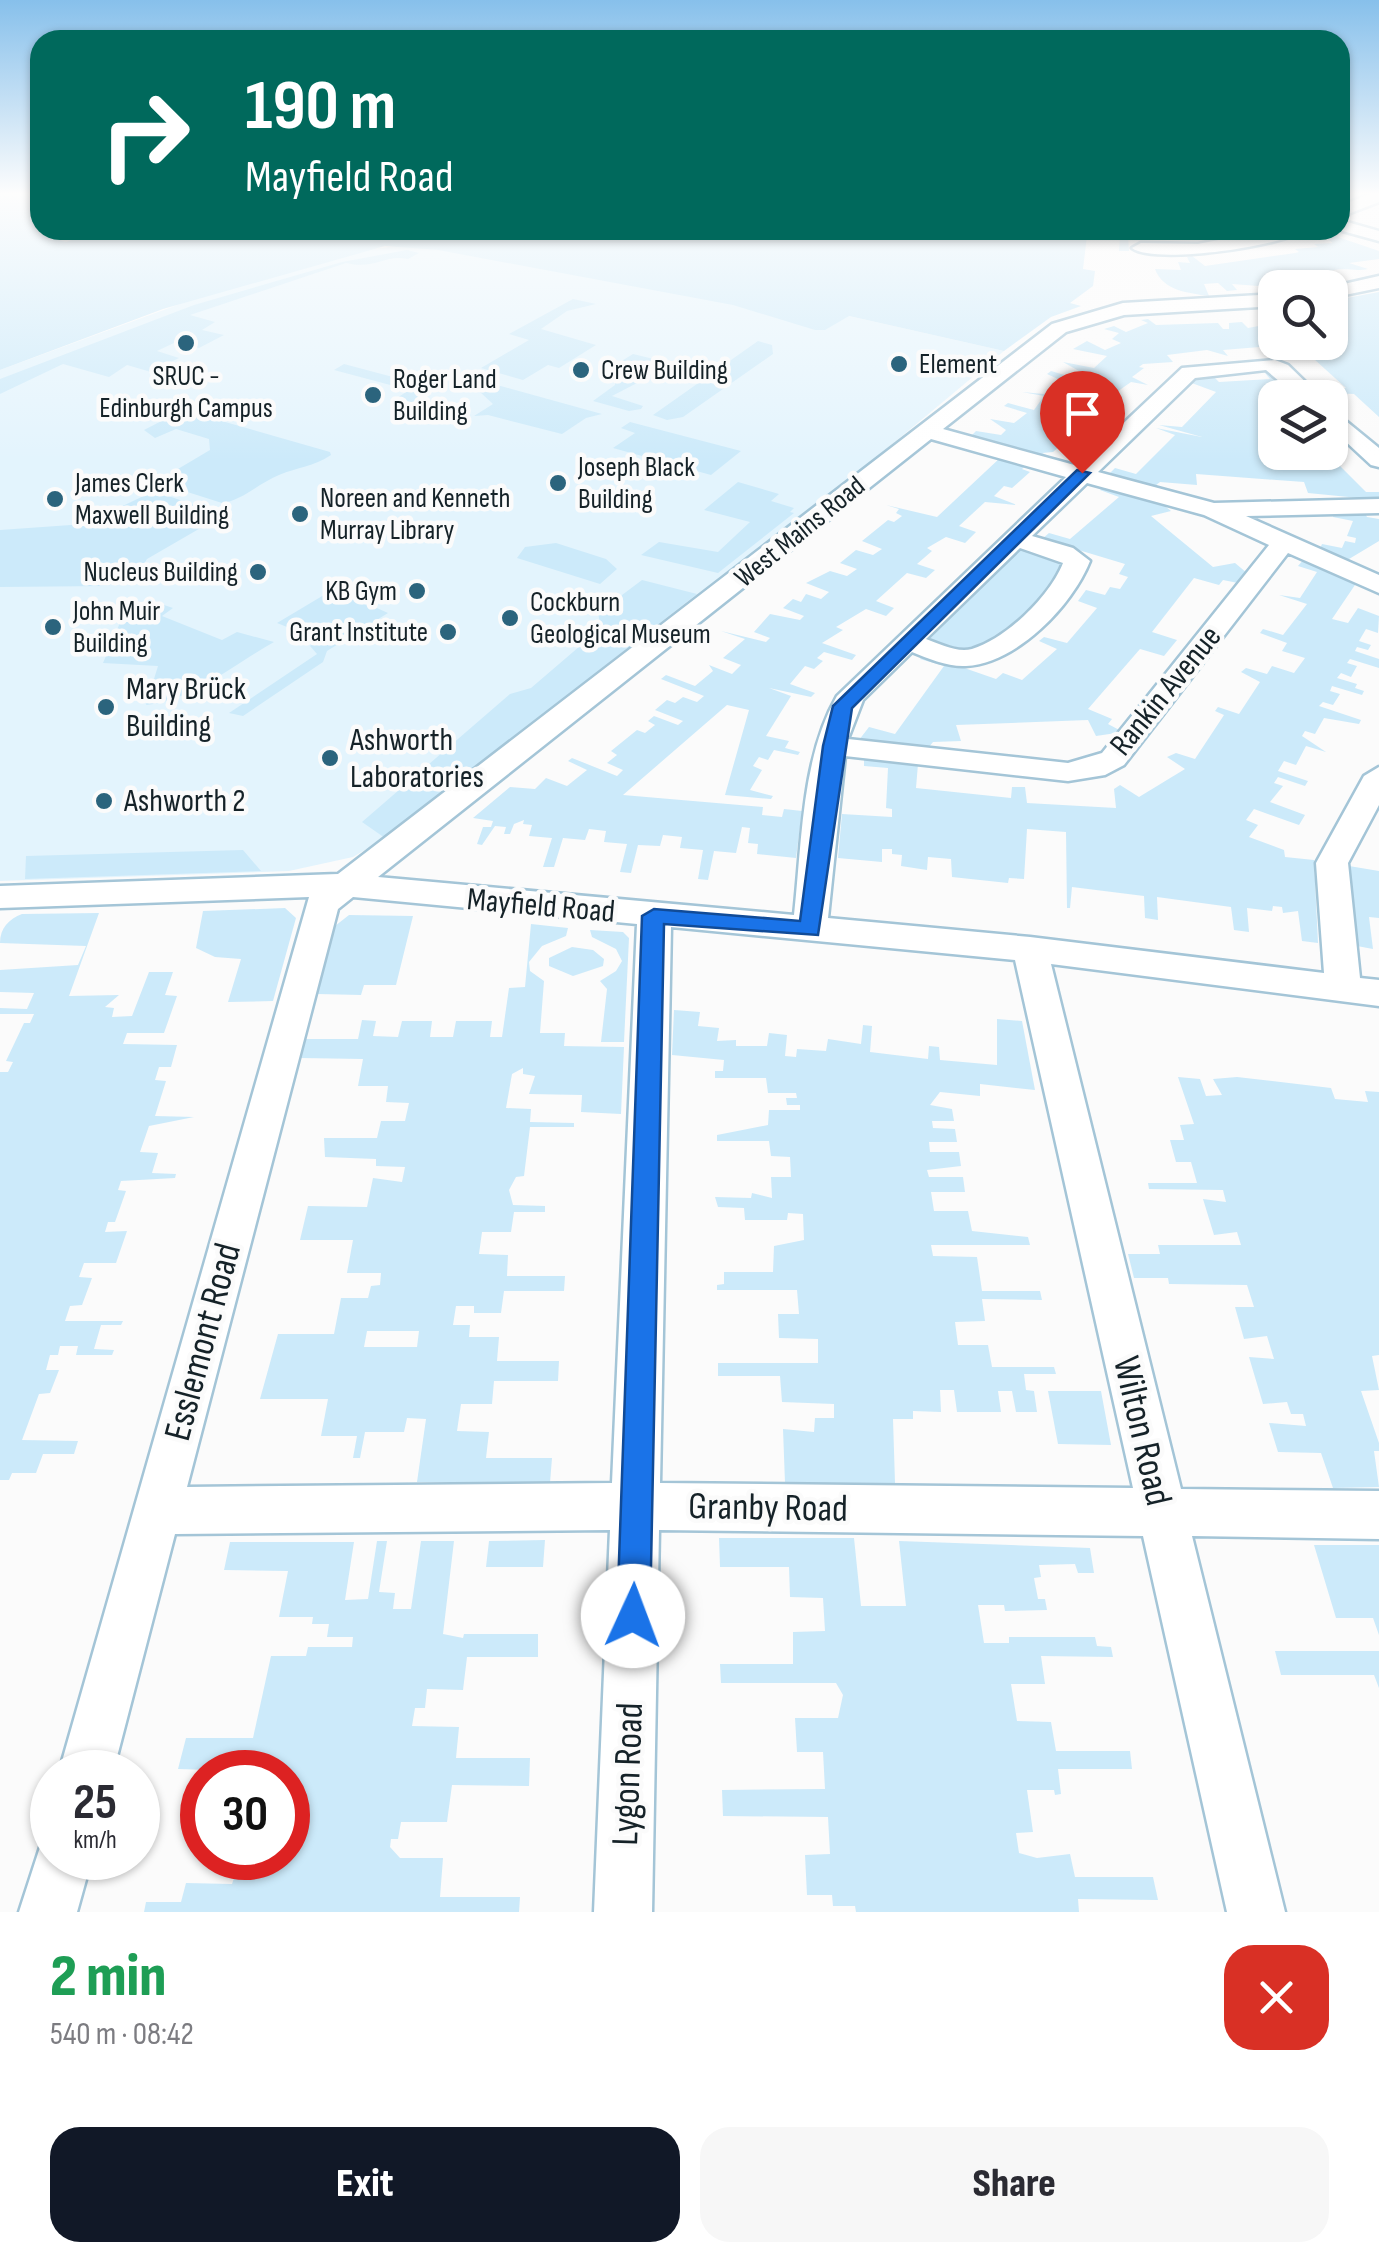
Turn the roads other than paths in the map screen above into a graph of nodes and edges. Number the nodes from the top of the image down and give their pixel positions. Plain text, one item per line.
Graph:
1 (1159, 282) edge
2 (1378, 282) edge
3 (1348, 288) edge
4 (1258, 301) edge
5 (1173, 305) junction
6 (1290, 380) edge
7 (925, 431) junction
8 (1348, 432) edge
9 (1379, 460) edge
10 (1082, 473) junction
11 (1379, 506) edge
12 (1212, 510) junction
13 (1014, 538) junction
14 (1284, 542) junction
15 (1379, 585) edge
16 (906, 641) junction
17 (833, 746) junction
18 (1379, 776) edge
19 (353, 886) junction
20 (0, 898) edge
21 (654, 916) junction
22 (810, 930) junction
23 (1030, 949) junction
24 (1343, 987) junction
25 (1379, 994) edge
26 (637, 1506) junction
27 (158, 1511) junction
28 (1162, 1513) junction
29 (1379, 1515) edge
30 (92, 1750) edge
31 (57, 1880) edge
32 (48, 1912) edge
33 (623, 1912) edge
34 (1256, 1912) edge

1 - 5 street
2 - 3 street
4 - 5 street, West Mains Road
5 - 7 street, West Mains Road
6 - 10 street
7 - 10 street
7 - 19 street, West Mains Road
8 - 9 street
10 - 12 street
10 - 13 street
11 - 12 street
12 - 14 street
13 - 16 street
13 - 16 street
14 - 15 street
14 - 17 street, Rankin Avenue
16 - 17 street
17 - 22 street
18 - 24 street
19 - 20 street, Mayfield Road
19 - 21 street, Mayfield Road
19 - 27 street, Esslemont Road
21 - 22 street, Mayfield Road
21 - 26 street, Lygon Road
22 - 23 street, Mayfield Road
23 - 24 street, Mayfield Road
23 - 28 street, Wilton Road
24 - 25 street, Mayfield Road
26 - 27 street, Granby Road
26 - 28 street, Granby Road
26 - 33 street, Lygon Road
27 - 30 street, Esslemont Road
28 - 29 street, Granby Road
28 - 34 street, Wilton Road
31 - 32 street

